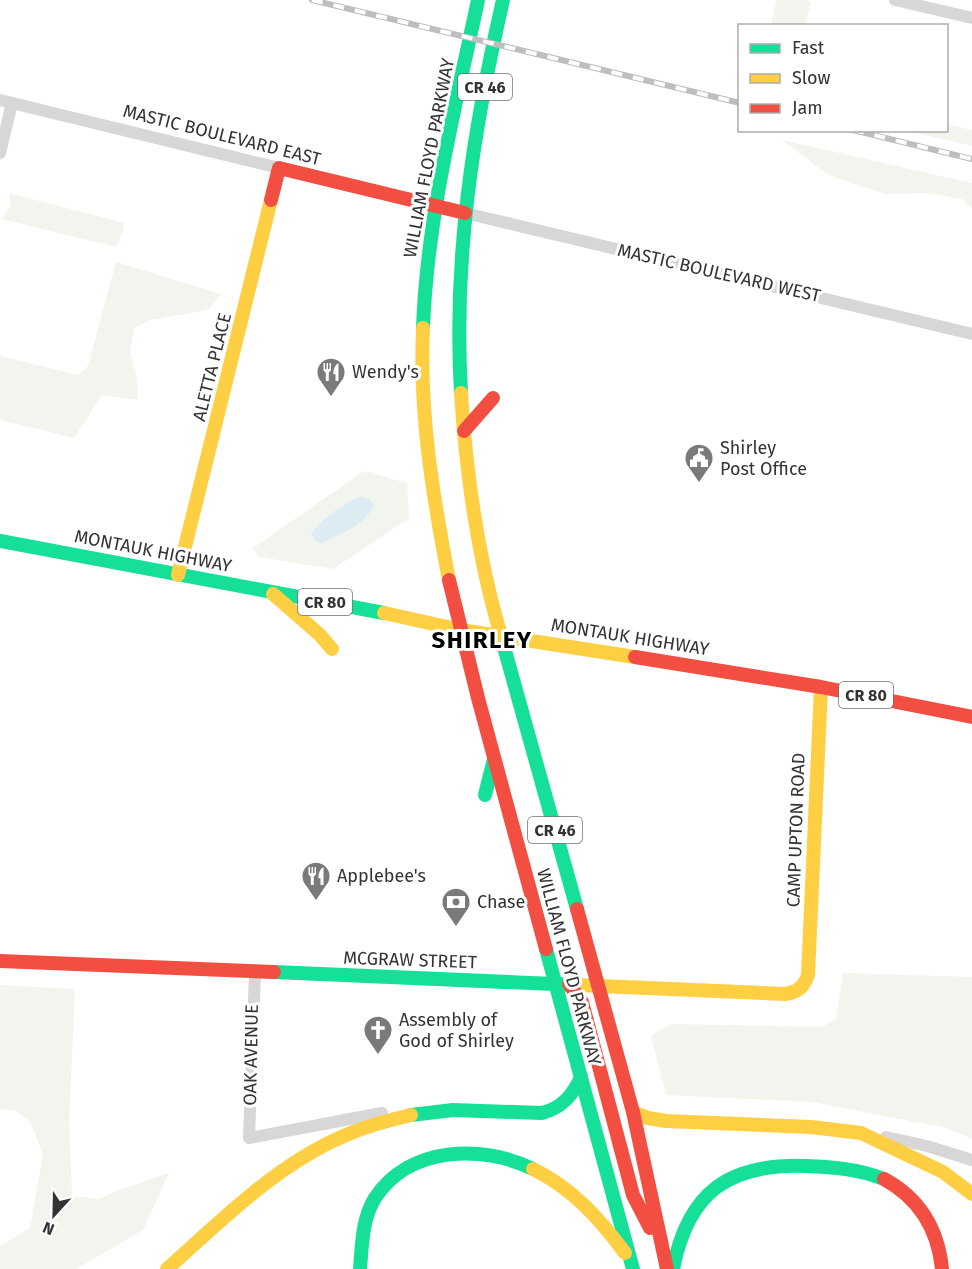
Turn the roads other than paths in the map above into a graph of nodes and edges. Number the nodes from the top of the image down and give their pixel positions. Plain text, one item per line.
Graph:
1 (478, 0) edge
2 (503, 0) edge
3 (895, 0) edge
4 (955, 0) edge
5 (952, 13) junction
6 (972, 18) edge
7 (6, 102) edge
8 (0, 153) edge
9 (279, 168) junction
10 (435, 205) junction
11 (465, 213) junction
12 (972, 334) edge
13 (493, 398) dead end
14 (464, 431) junction
15 (0, 541) edge
16 (178, 575) junction
17 (271, 592) junction
18 (460, 630) junction
19 (500, 637) junction
20 (332, 649) dead end
21 (821, 687) junction
22 (972, 717) edge
23 (494, 758) junction
24 (485, 795) dead end
25 (499, 822) dead end
26 (516, 837) junction
27 (0, 961) edge
28 (255, 972) junction
29 (808, 975) joint
30 (562, 983) junction
31 (599, 986) junction
32 (580, 1077) junction
33 (422, 1112) junction
34 (633, 1112) junction
35 (861, 1133) junction
36 (972, 1160) edge
37 (972, 1194) edge
38 (663, 1254) junction
39 (632, 1265) edge
40 (167, 1269) edge
41 (360, 1269) edge
42 (667, 1269) edge
43 (673, 1269) edge
44 (942, 1269) edge

1 - 10 main road, WILLIAM FLOYD PARKWAY / CR 46
2 - 11 main road, WILLIAM FLOYD PARKWAY / CR 46
3 - 5 street
4 - 5 street
5 - 6 street
7 - 8 street
7 - 9 street, MASTIC BOULEVARD EAST
9 - 10 main road, MASTIC BOULEVARD EAST
9 - 16 main road, ALETTA PLACE
10 - 11 main road, MASTIC BOULEVARD EAST
10 - 18 main road, WILLIAM FLOYD PARKWAY / CR 46
11 - 12 street, MASTIC BOULEVARD WEST
11 - 14 main road, WILLIAM FLOYD PARKWAY / CR 46
13 - 14 main road
14 - 19 main road, WILLIAM FLOYD PARKWAY / CR 46
15 - 16 main road, MONTAUK HIGHWAY / CR 80
16 - 17 main road, MONTAUK HIGHWAY / CR 80
17 - 18 main road, MONTAUK HIGHWAY / CR 80
17 - 20 main road
18 - 19 main road, MONTAUK HIGHWAY / CR 80
18 - 23 main road, WILLIAM FLOYD PARKWAY / CR 46
19 - 21 main road, MONTAUK HIGHWAY / CR 80
19 - 31 main road, WILLIAM FLOYD PARKWAY / CR 46
21 - 22 main road, MONTAUK HIGHWAY / CR 80
21 - 29 main road, CAMP UPTON ROAD
23 - 24 main road
23 - 26 main road, WILLIAM FLOYD PARKWAY / CR 46
25 - 26 main road
26 - 30 main road, WILLIAM FLOYD PARKWAY / CR 46
27 - 28 main road, MCGRAW STREET
28 - 30 main road, MCGRAW STREET
28 - 33 street, OAK AVENUE
29 - 31 main road, MCGRAW STREET
30 - 31 main road, MCGRAW STREET
30 - 32 main road, WILLIAM FLOYD PARKWAY / CR 46
30 - 38 main road
31 - 34 main road, WILLIAM FLOYD PARKWAY / CR 46
32 - 33 main road
32 - 39 main road, WILLIAM FLOYD PARKWAY / CR 46
33 - 40 main road
34 - 35 main road
34 - 38 main road, WILLIAM FLOYD PARKWAY / CR 46
35 - 36 street
35 - 37 main road
38 - 42 main road, WILLIAM FLOYD PARKWAY / CR 46
39 - 41 main road
43 - 44 main road

